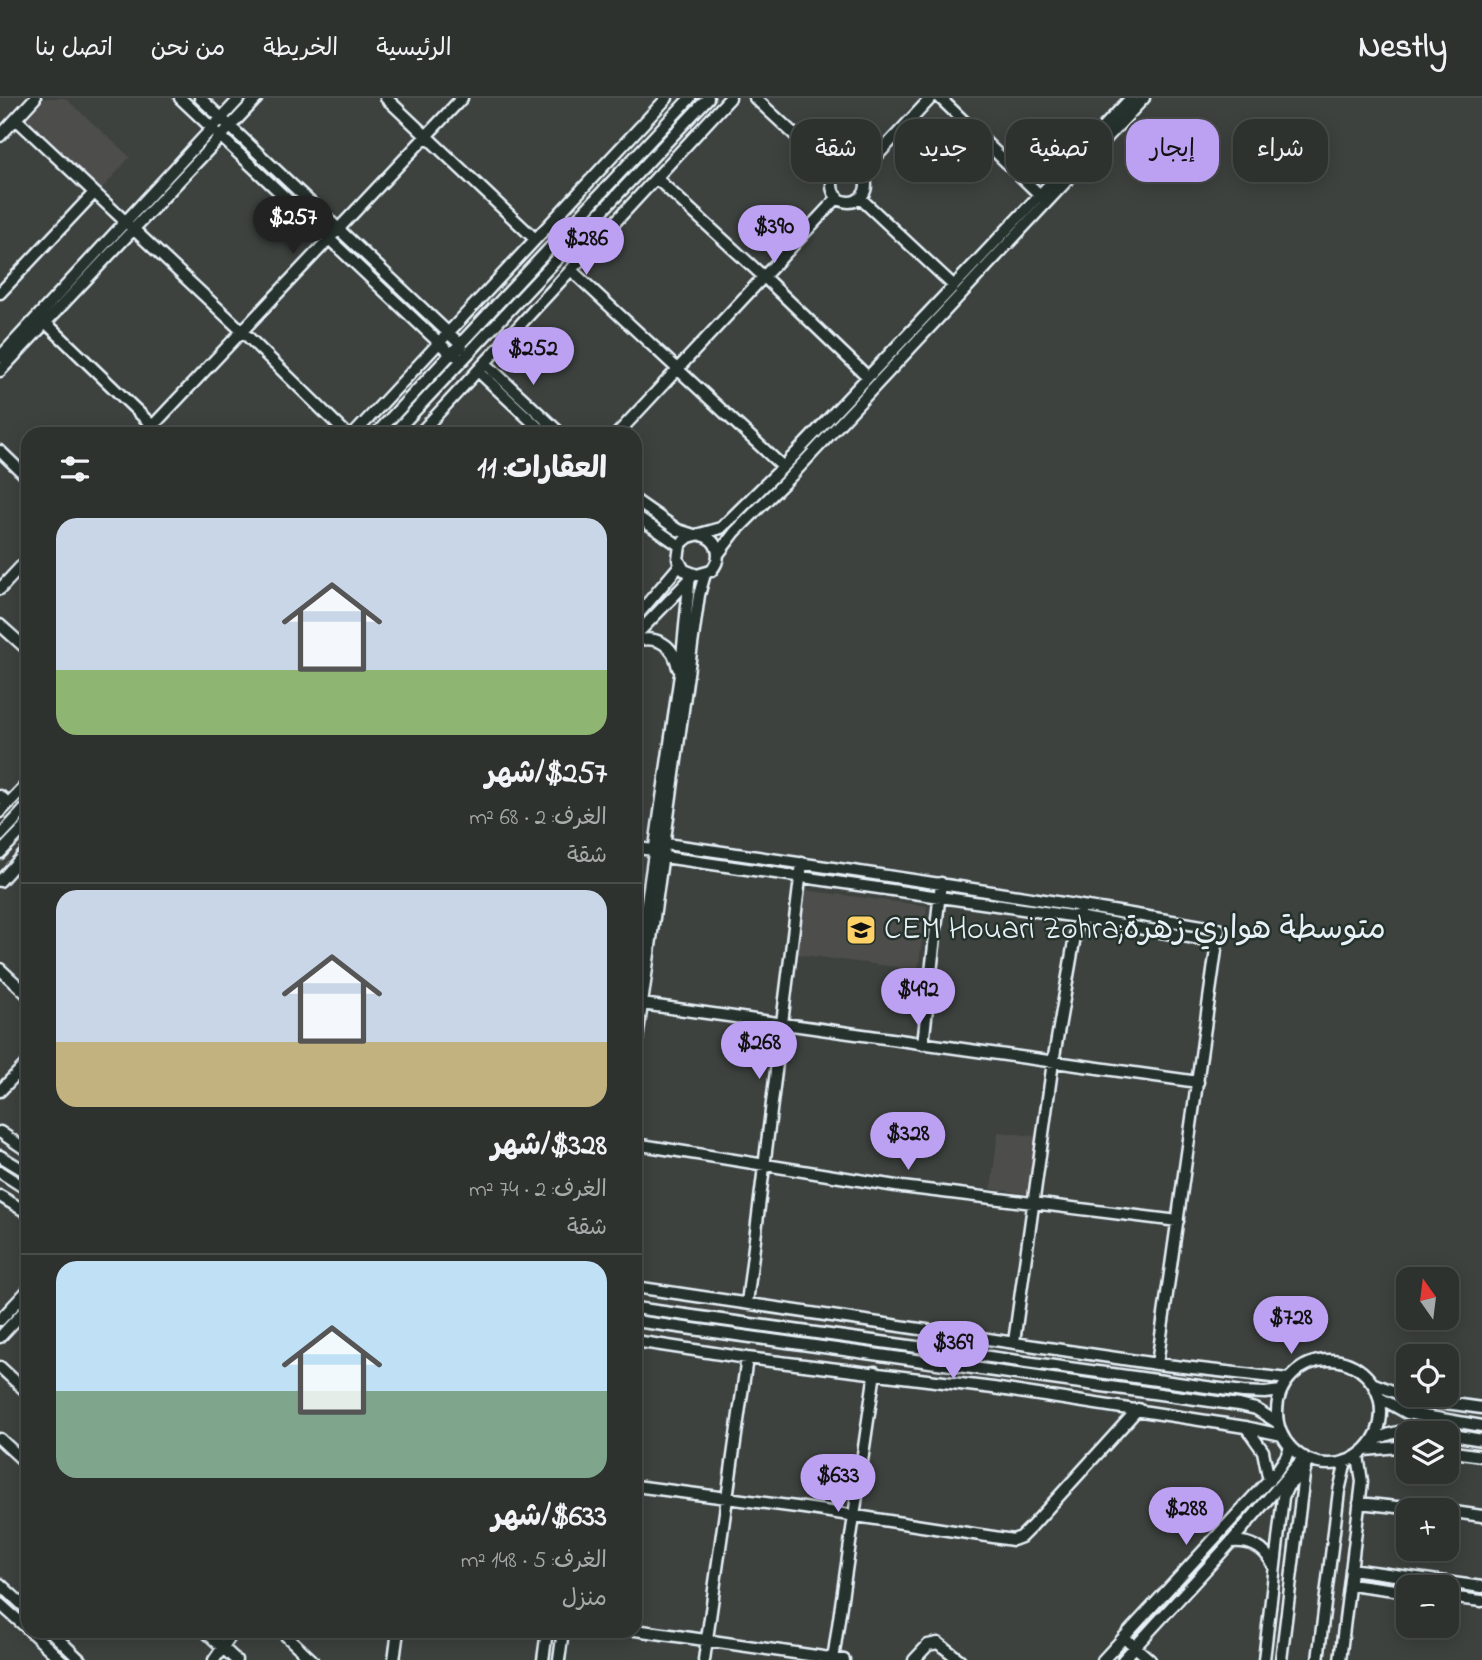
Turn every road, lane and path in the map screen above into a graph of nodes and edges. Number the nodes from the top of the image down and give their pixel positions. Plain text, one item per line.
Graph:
1 (35, 98) edge
2 (180, 98) edge
3 (200, 98) edge
4 (240, 98) edge
5 (257, 98) edge
6 (386, 98) edge
7 (462, 98) edge
8 (667, 98) edge
9 (690, 98) edge
10 (708, 98) edge
11 (730, 98) edge
12 (755, 98) edge
13 (931, 98) edge
14 (940, 98) edge
15 (1138, 99) edge
16 (222, 118) junction
17 (16, 119) junction
18 (230, 126) junction
19 (212, 128) junction
20 (791, 131) edge
21 (0, 136) edge
22 (221, 136) junction
23 (426, 137) junction
24 (881, 152) edge
25 (656, 178) junction
26 (835, 182) edge
27 (866, 182) edge
28 (94, 193) junction
29 (838, 197) junction
30 (859, 198) junction
31 (1043, 198) junction
32 (129, 226) junction
33 (340, 228) junction
34 (329, 239) junction
35 (535, 239) junction
36 (571, 270) junction
37 (764, 277) junction
38 (954, 286) junction
39 (0, 293) edge
40 (42, 319) junction
41 (242, 331) junction
42 (449, 332) junction
43 (439, 343) junction
44 (460, 344) junction
45 (451, 354) junction
46 (0, 358) edge
47 (464, 359) junction
48 (481, 367) junction
49 (678, 369) junction
50 (0, 370) edge
51 (868, 377) junction
52 (146, 427) edge
53 (152, 427) edge
54 (340, 427) edge
55 (361, 427) edge
56 (383, 427) edge
57 (400, 427) edge
58 (425, 427) edge
59 (538, 427) edge
60 (553, 427) edge
61 (624, 427) edge
62 (0, 451) edge
63 (783, 467) junction
64 (21, 471) edge
65 (642, 505) edge
66 (642, 520) edge
67 (698, 535) junction
68 (680, 546) junction
69 (719, 553) junction
70 (680, 565) junction
71 (21, 566) edge
72 (696, 575) junction
73 (0, 589) edge
74 (642, 610) edge
75 (0, 625) edge
76 (642, 631) edge
77 (642, 639) edge
78 (21, 644) edge
79 (679, 688) junction
80 (21, 787) edge
81 (4, 800) edge
82 (0, 812) edge
83 (21, 814) edge
84 (21, 831) edge
85 (0, 836) edge
86 (666, 844) junction
87 (642, 849) edge
88 (655, 850) junction
89 (0, 853) edge
90 (664, 857) junction
91 (21, 858) edge
92 (802, 863) junction
93 (800, 878) junction
94 (0, 881) edge
95 (942, 883) junction
96 (941, 898) junction
97 (1079, 905) junction
98 (1078, 917) junction
99 (642, 937) edge
100 (1217, 942) junction
101 (0, 970) edge
102 (642, 985) edge
103 (21, 989) edge
104 (642, 1003) edge
105 (782, 1023) junction
106 (923, 1044) junction
107 (1053, 1062) junction
108 (21, 1069) edge
109 (1198, 1082) junction
110 (0, 1091) edge
111 (0, 1132) edge
112 (642, 1145) edge
113 (21, 1146) edge
114 (0, 1156) edge
115 (764, 1164) junction
116 (21, 1169) edge
117 (0, 1172) edge
118 (21, 1186) edge
119 (0, 1196) edge
120 (1033, 1204) junction
121 (21, 1209) edge
122 (1178, 1221) junction
123 (642, 1288) edge
124 (21, 1298) edge
125 (747, 1303) junction
126 (642, 1309) edge
127 (21, 1314) edge
128 (0, 1320) edge
129 (642, 1322) edge
130 (0, 1337) edge
131 (642, 1342) edge
132 (1014, 1342) junction
133 (747, 1358) junction
134 (1157, 1364) junction
135 (0, 1367) edge
136 (876, 1372) junction
137 (1288, 1379) junction
138 (1374, 1384) junction
139 (21, 1386) edge
140 (1281, 1391) junction
141 (1380, 1398) junction
142 (1482, 1408) edge
143 (1138, 1409) junction
144 (1278, 1423) junction
145 (1482, 1426) edge
146 (1245, 1427) junction
147 (1396, 1432) edge
148 (1282, 1435) junction
149 (1459, 1436) edge
150 (0, 1439) edge
151 (1482, 1440) edge
152 (1290, 1447) junction
153 (1396, 1447) edge
154 (1365, 1449) junction
155 (1459, 1453) edge
156 (1482, 1456) edge
157 (21, 1458) edge
158 (1305, 1458) junction
159 (1346, 1461) junction
160 (1305, 1471) junction
161 (1269, 1481) junction
162 (642, 1487) edge
163 (727, 1498) junction
164 (1359, 1503) junction
165 (1396, 1507) edge
166 (1459, 1513) edge
167 (853, 1516) junction
168 (1482, 1516) edge
169 (1231, 1542) junction
170 (1274, 1566) junction
171 (1351, 1569) junction
172 (0, 1584) edge
173 (1350, 1584) junction
174 (1482, 1587) edge
175 (1396, 1590) edge
176 (1459, 1598) edge
177 (1482, 1601) edge
178 (0, 1604) edge
179 (21, 1604) edge
180 (21, 1621) edge
181 (642, 1631) edge
182 (1124, 1637) junction
183 (39, 1638) edge
184 (57, 1638) edge
185 (213, 1638) edge
186 (230, 1638) edge
187 (288, 1638) edge
188 (397, 1638) edge
189 (546, 1638) edge
190 (562, 1638) edge
191 (707, 1640) junction
192 (1136, 1647) junction
193 (224, 1648) junction
194 (837, 1659) edge
195 (61, 1660) edge
196 (80, 1660) edge
197 (215, 1660) edge
198 (236, 1660) edge
199 (312, 1660) edge
200 (394, 1660) edge
201 (543, 1660) edge
202 (559, 1660) edge
203 (704, 1660) edge
204 (914, 1660) edge
205 (960, 1660) edge
206 (1103, 1660) edge
207 (1124, 1660) edge
208 (1150, 1660) edge
209 (1264, 1660) edge
210 (1282, 1660) edge
211 (1318, 1660) edge
212 (1340, 1660) edge

1 - 17 street
2 - 19 street
3 - 16 street
4 - 16 street
5 - 18 street
6 - 23 street
7 - 23 street
8 - 35 street
9 - 44 street
10 - 47 street
11 - 25 street
12 - 20 street
13 - 24 street
14 - 31 street
15 - 31 street
16 - 18 street
16 - 19 street
17 - 21 street
17 - 28 street
18 - 22 street
18 - 33 street
19 - 22 street
19 - 32 street
22 - 32 street
22 - 34 street
23 - 33 street
23 - 35 street
25 - 36 street
25 - 37 street
26 - 29 street
27 - 30 street
28 - 32 street
28 - 39 street
29 - 30 street
29 - 37 street
30 - 38 street
31 - 38 street
31 - 69 street
32 - 40 street
32 - 41 street
33 - 34 street
33 - 42 street
34 - 41 street
34 - 43 street
35 - 42 street
36 - 48 street
36 - 49 street
37 - 49 street
37 - 51 street
38 - 51 street
40 - 46 street
40 - 50 street
40 - 52 street
41 - 53 street
41 - 54 street
42 - 43 street
42 - 44 street
43 - 45 street
43 - 55 street
44 - 45 street
44 - 47 street
45 - 47 street
45 - 56 street
47 - 57 street
48 - 58 street
48 - 59 street
48 - 60 street
49 - 61 street
49 - 63 street
51 - 63 street
62 - 64 street
63 - 67 street
65 - 67 street
66 - 68 street
67 - 68 street
67 - 69 street
68 - 70 street
69 - 72 street
70 - 72 street
70 - 74 street
71 - 73 street
72 - 76 street
72 - 79 street
72 - 86 street
75 - 78 street
77 - 79 street
79 - 88 street
80 - 81 street
81 - 82 street
83 - 85 street
84 - 89 street
86 - 88 street
86 - 90 street
86 - 92 street
87 - 88 street
88 - 90 street
88 - 99 street
90 - 93 street
90 - 102 street
91 - 94 street
92 - 93 street
92 - 95 street
93 - 96 street
93 - 105 street
95 - 96 street
95 - 97 street
96 - 98 street
96 - 106 street
97 - 98 street
97 - 100 street
98 - 100 street
98 - 107 street
100 - 109 street
101 - 103 street
104 - 105 street
105 - 106 street
105 - 115 street
106 - 107 street
107 - 109 street
107 - 120 street
108 - 110 street
109 - 122 street
111 - 113 street
112 - 115 street
114 - 116 street
115 - 120 street
115 - 125 street
117 - 118 street
119 - 121 street
120 - 122 street
120 - 132 street
122 - 134 street
123 - 125 street
124 - 128 street
125 - 132 street
126 - 140 street
127 - 130 street
129 - 144 street
131 - 133 street
132 - 134 street
133 - 136 street
133 - 163 street
134 - 137 street
135 - 139 street
136 - 143 street
136 - 167 street
137 - 138 street
137 - 140 street
138 - 141 street
138 - 142 street
140 - 144 street
141 - 145 street
141 - 154 street
143 - 146 street
143 - 167 street
144 - 148 street
146 - 148 street
146 - 161 street
147 - 154 street
148 - 152 street
149 - 151 street
150 - 157 street
152 - 158 street
152 - 161 street
153 - 154 street
154 - 159 street
154 - 164 street
155 - 156 street
158 - 159 street
158 - 160 street
158 - 169 street
159 - 211 street
160 - 170 street
160 - 210 street
161 - 182 street
162 - 163 street
163 - 167 street
163 - 191 street
164 - 165 street
164 - 171 street
166 - 168 street
167 - 194 street
169 - 170 street
169 - 192 street
170 - 209 street
171 - 173 street
171 - 174 street
172 - 179 street
173 - 175 street
173 - 212 street
176 - 177 street
178 - 180 street
181 - 191 street
182 - 192 street
182 - 206 street
183 - 195 street
184 - 196 street
185 - 193 street
186 - 193 street
187 - 199 street
188 - 200 street
189 - 201 street
190 - 202 street
191 - 194 street
191 - 203 street
192 - 207 street
192 - 208 street
193 - 197 street
193 - 198 street
204 - 205 street

